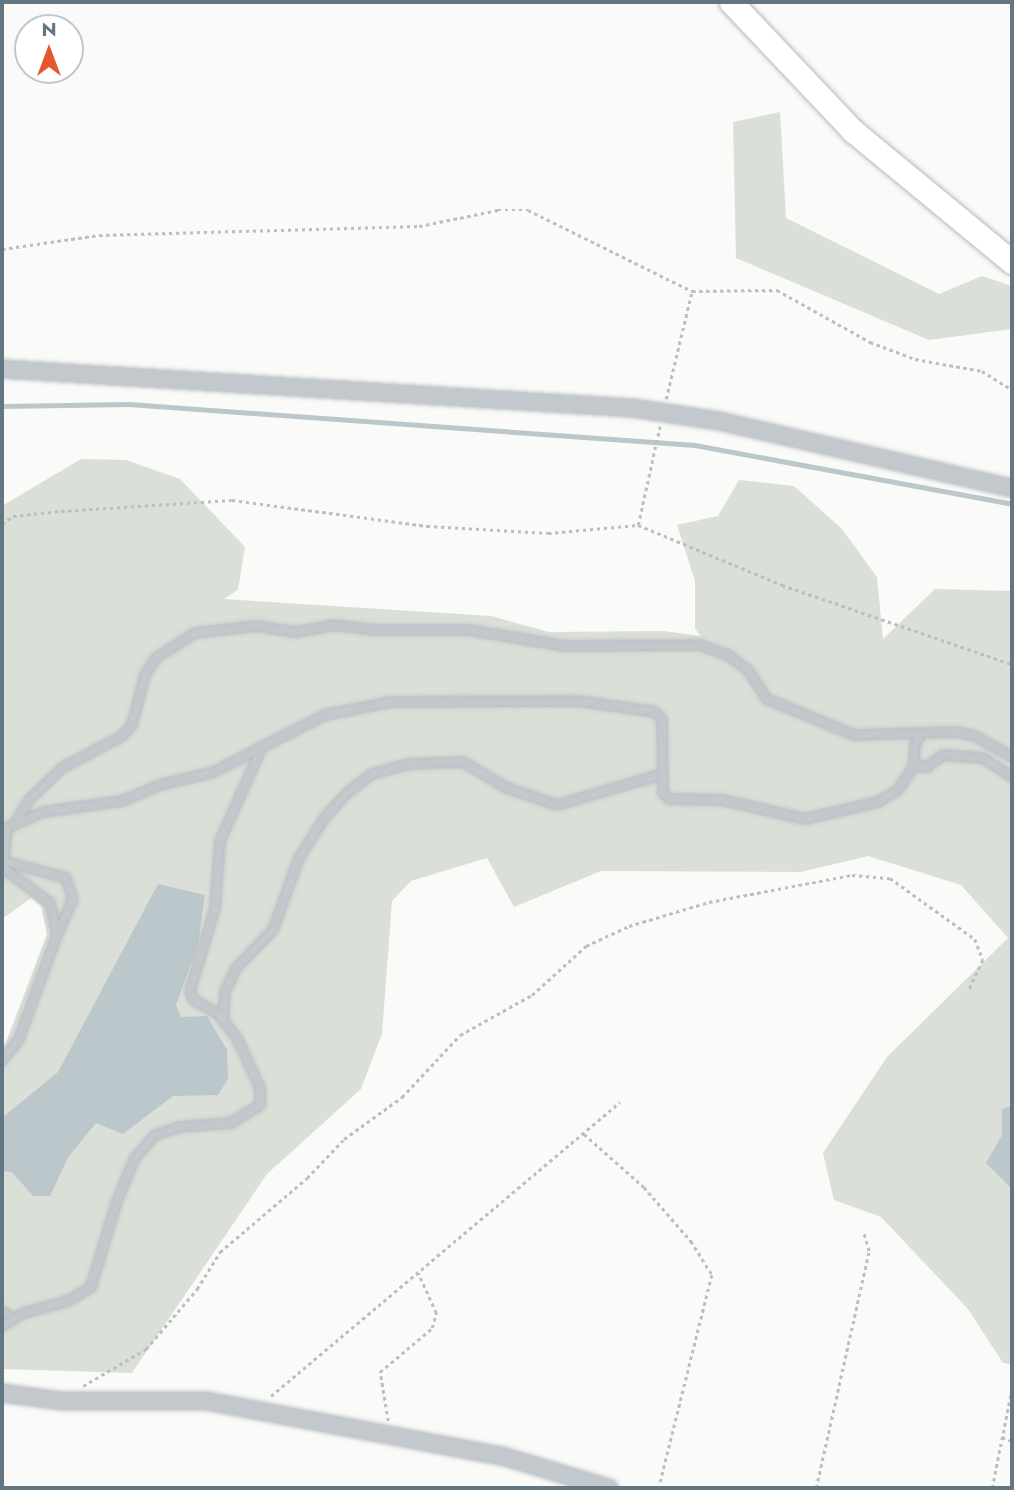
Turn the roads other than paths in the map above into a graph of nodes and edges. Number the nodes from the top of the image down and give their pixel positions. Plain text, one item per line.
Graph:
1 (731, 2) edge
2 (1012, 262) edge
3 (2, 369) edge
4 (1012, 488) edge
5 (921, 733) junction
6 (262, 747) junction
7 (1012, 757) edge
8 (914, 765) junction
9 (663, 774) junction
10 (1012, 777) edge
11 (13, 825) junction
12 (3, 861) edge
13 (57, 934) junction
14 (223, 1021) junction
15 (2, 1061) edge
16 (2, 1311) edge
17 (14, 1319) junction
18 (2, 1326) edge
19 (2, 1393) edge
20 (609, 1488) edge

1 - 2 main road
3 - 4 street
5 - 7 lane
5 - 8 lane
5 - 11 lane
6 - 9 lane
6 - 11 lane
6 - 14 lane
8 - 9 lane
8 - 10 lane
9 - 14 lane
11 - 12 lane
12 - 13 lane
12 - 13 lane
13 - 15 lane
14 - 17 lane
16 - 17 lane
17 - 18 lane
19 - 20 street

